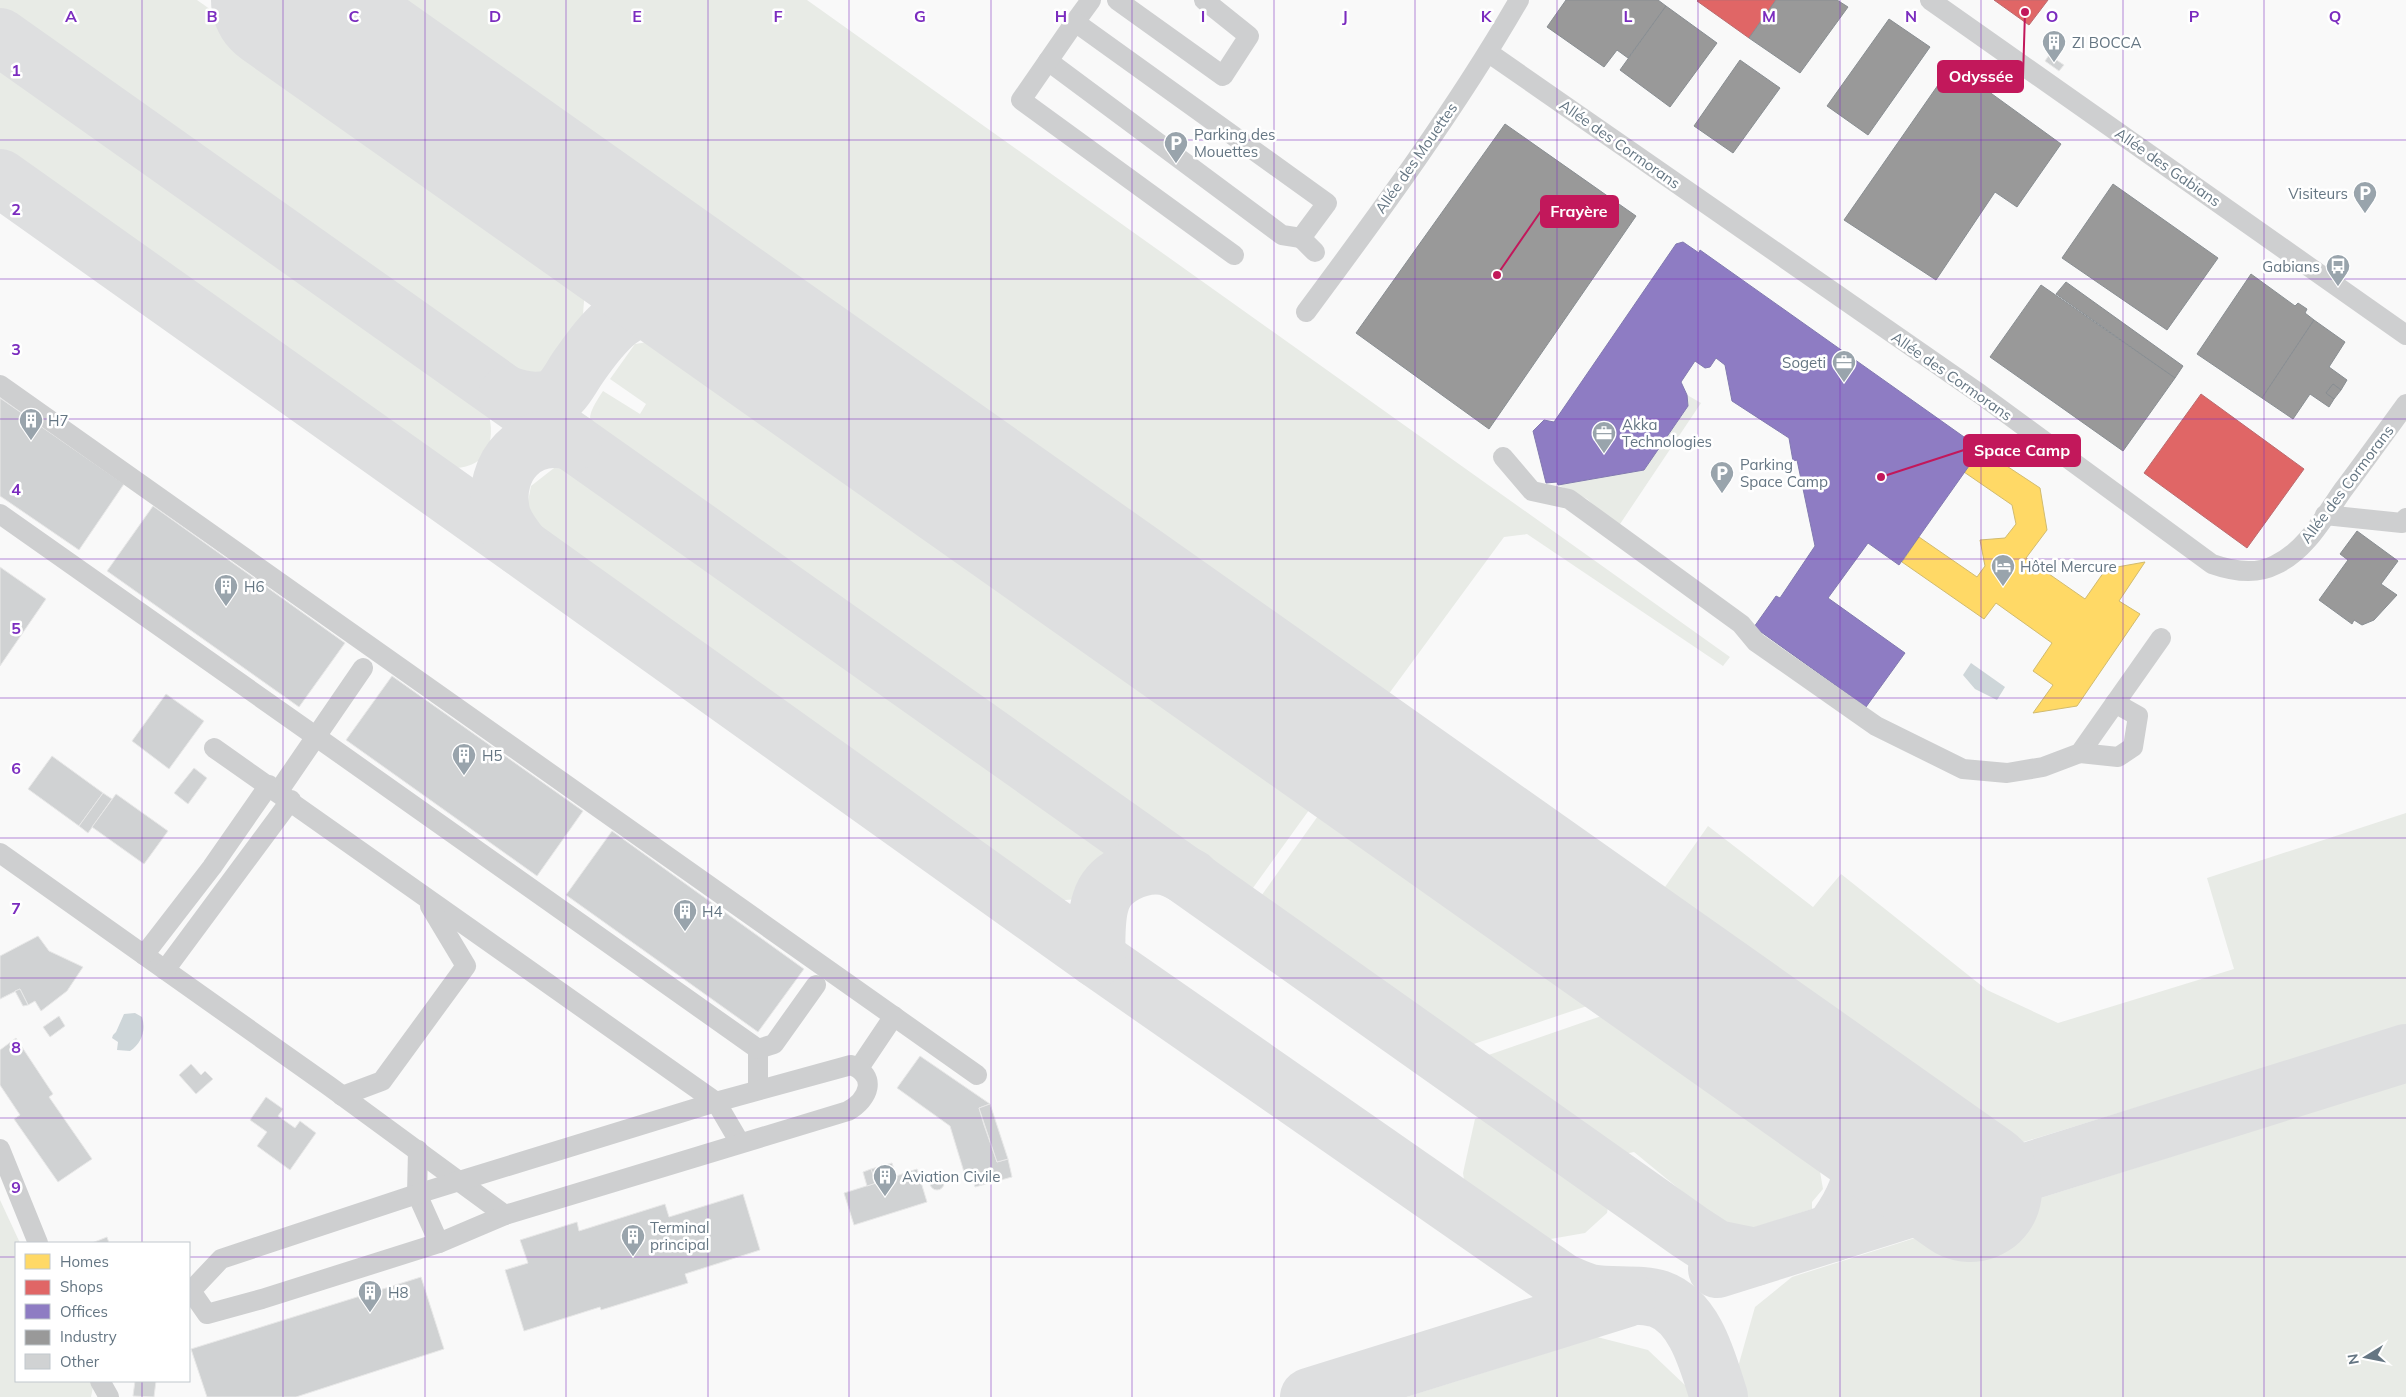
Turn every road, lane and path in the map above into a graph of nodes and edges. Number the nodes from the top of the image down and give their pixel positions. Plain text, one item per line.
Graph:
1 (1092, 0) edge
2 (1117, 0) edge
3 (1204, 0) edge
4 (1519, 0) edge
5 (1930, 0) edge
6 (1075, 22) junction
7 (1489, 53) junction
8 (1048, 61) junction
9 (1310, 247) junction
10 (1234, 256) dead end
11 (1338, 269) junction
12 (1306, 312) dead end
13 (2406, 335) edge
14 (0, 385) edge
15 (2406, 404) edge
16 (1503, 457) dead end
17 (0, 514) edge
18 (2325, 515) junction
19 (2406, 518) edge
20 (2161, 638) dead end
21 (363, 668) dead end
22 (2115, 703) junction
23 (316, 739) junction
24 (214, 748) dead end
25 (2080, 753) junction
26 (279, 792) junction
27 (0, 853) edge
28 (426, 898) junction
29 (144, 955) junction
30 (165, 970) junction
31 (816, 984) dead end
32 (894, 1016) junction
33 (758, 1049) junction
34 (860, 1068) junction
35 (978, 1075) dead end
36 (758, 1090) junction
37 (342, 1096) junction
38 (716, 1102) junction
39 (740, 1143) junction
40 (0, 1149) edge
41 (418, 1150) junction
42 (461, 1181) junction
43 (417, 1194) junction
44 (506, 1215) junction
45 (38, 1242) edge
46 (439, 1243) junction
47 (190, 1292) edge
48 (101, 1382) edge
49 (113, 1382) edge
50 (109, 1397) edge

1 - 6 street
2 - 3 street
4 - 7 street, Allée des Mouettes
5 - 13 street, Allée des Gabians
6 - 8 street
6 - 9 street
7 - 11 street, Allée des Mouettes
7 - 18 street, Allée des Cormorans
8 - 9 street
8 - 10 street
9 - 11 street
11 - 12 street, Allée des Mouettes
14 - 32 street
15 - 18 street, Allée des Cormorans
16 - 25 street
17 - 23 street
18 - 19 street
20 - 22 street
21 - 23 street
22 - 25 street
22 - 25 street
23 - 26 street
23 - 33 street
24 - 26 street
26 - 28 street
26 - 29 street
26 - 30 street
27 - 29 street
28 - 37 street
28 - 38 street
29 - 30 street
30 - 37 street
31 - 33 street
32 - 34 street
32 - 35 street
33 - 36 street
34 - 36 street
34 - 39 street
36 - 38 street
37 - 41 street
38 - 39 street
38 - 42 street
39 - 44 street
40 - 45 street
41 - 42 street
41 - 43 street
42 - 43 street
42 - 44 street
43 - 46 street
43 - 47 street
44 - 46 street
46 - 47 street
48 - 50 street
49 - 50 street

